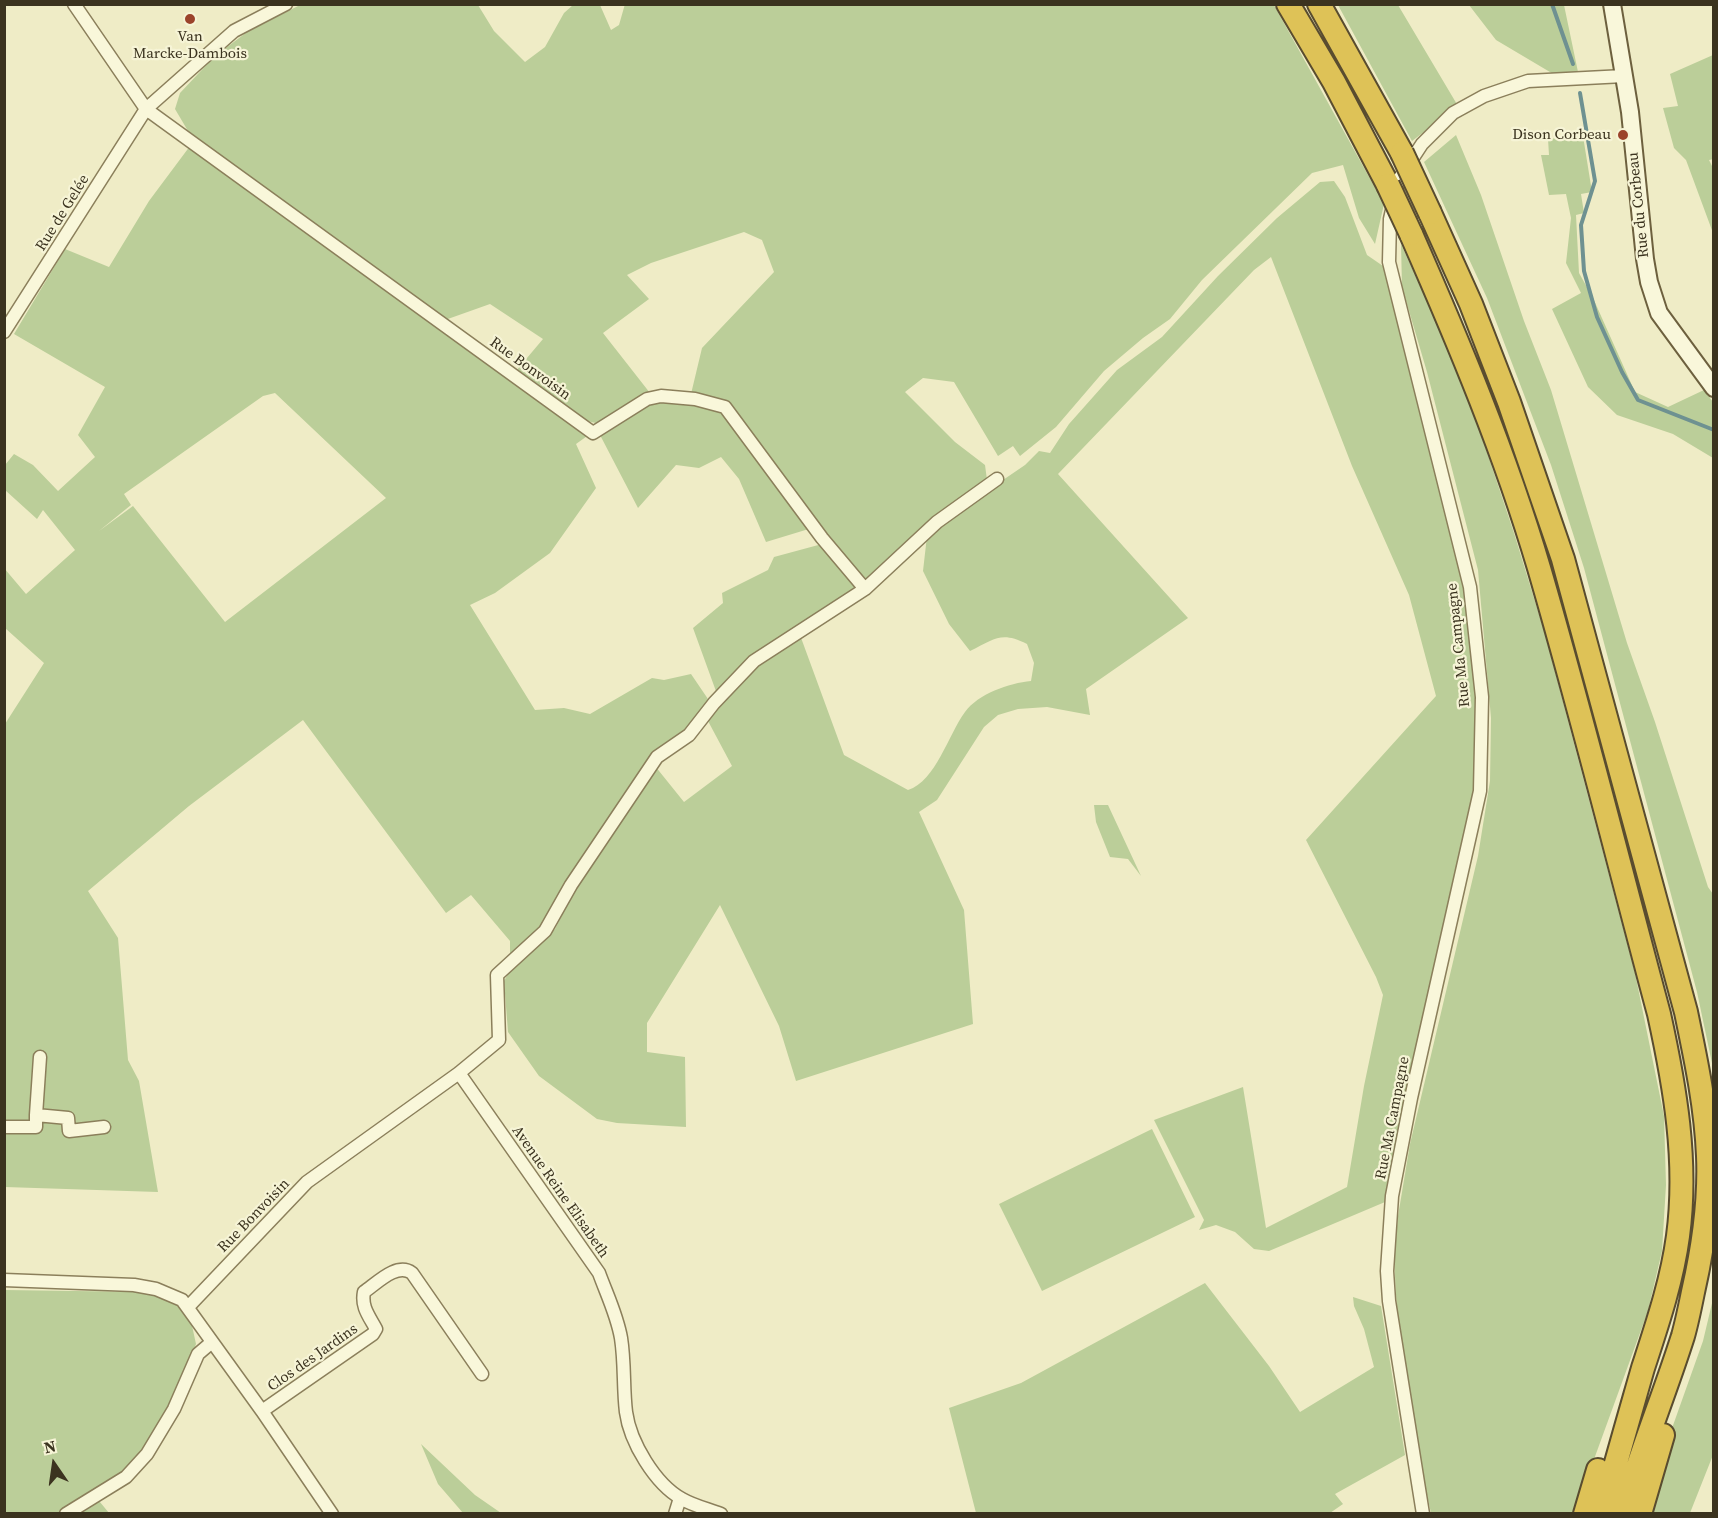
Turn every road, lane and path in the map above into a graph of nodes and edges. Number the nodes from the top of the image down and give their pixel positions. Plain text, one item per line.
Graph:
1 (74, 4) edge
2 (286, 4) edge
3 (1288, 4) edge
4 (1319, 4) edge
5 (1612, 4) edge
6 (1624, 76) junction
7 (146, 109) junction
8 (4, 332) edge
9 (1713, 388) edge
10 (997, 479) dead end
11 (865, 589) junction
12 (40, 1057) dead end
13 (459, 1074) junction
14 (36, 1115) junction
15 (4, 1126) edge
16 (104, 1127) dead end
17 (4, 1280) edge
18 (1696, 1280) junction
19 (188, 1307) junction
20 (212, 1342) junction
21 (482, 1374) dead end
22 (262, 1411) junction
23 (1618, 1450) junction
24 (680, 1498) junction
25 (66, 1514) edge
26 (332, 1514) edge
27 (675, 1514) edge
28 (721, 1514) edge
29 (1423, 1514) edge
30 (1585, 1514) edge
31 (1602, 1514) edge
32 (1623, 1514) edge
33 (1640, 1514) edge

1 - 7 street
2 - 7 street, Rue de Gelée
3 - 23 highway, bridge
4 - 18 highway, bridge
5 - 6 street, Rue du Corbeau
6 - 9 street, Rue du Corbeau
6 - 29 street, Rue Ma Campagne
7 - 8 street, Rue de Gelée
7 - 11 street, Rue Bonvoisin
10 - 11 street
11 - 13 street, Rue Bonvoisin
12 - 14 street
13 - 19 street, Rue Bonvoisin
13 - 24 street, Avenue Reine Elisabeth
14 - 15 street
14 - 16 street
17 - 19 street
18 - 32 highway
18 - 33 highway
19 - 20 street
20 - 22 street
20 - 25 street
21 - 22 street, Clos des Jardins
22 - 26 street
23 - 30 highway
23 - 31 highway
24 - 27 street
24 - 28 street, Avenue Reine Elisabeth

